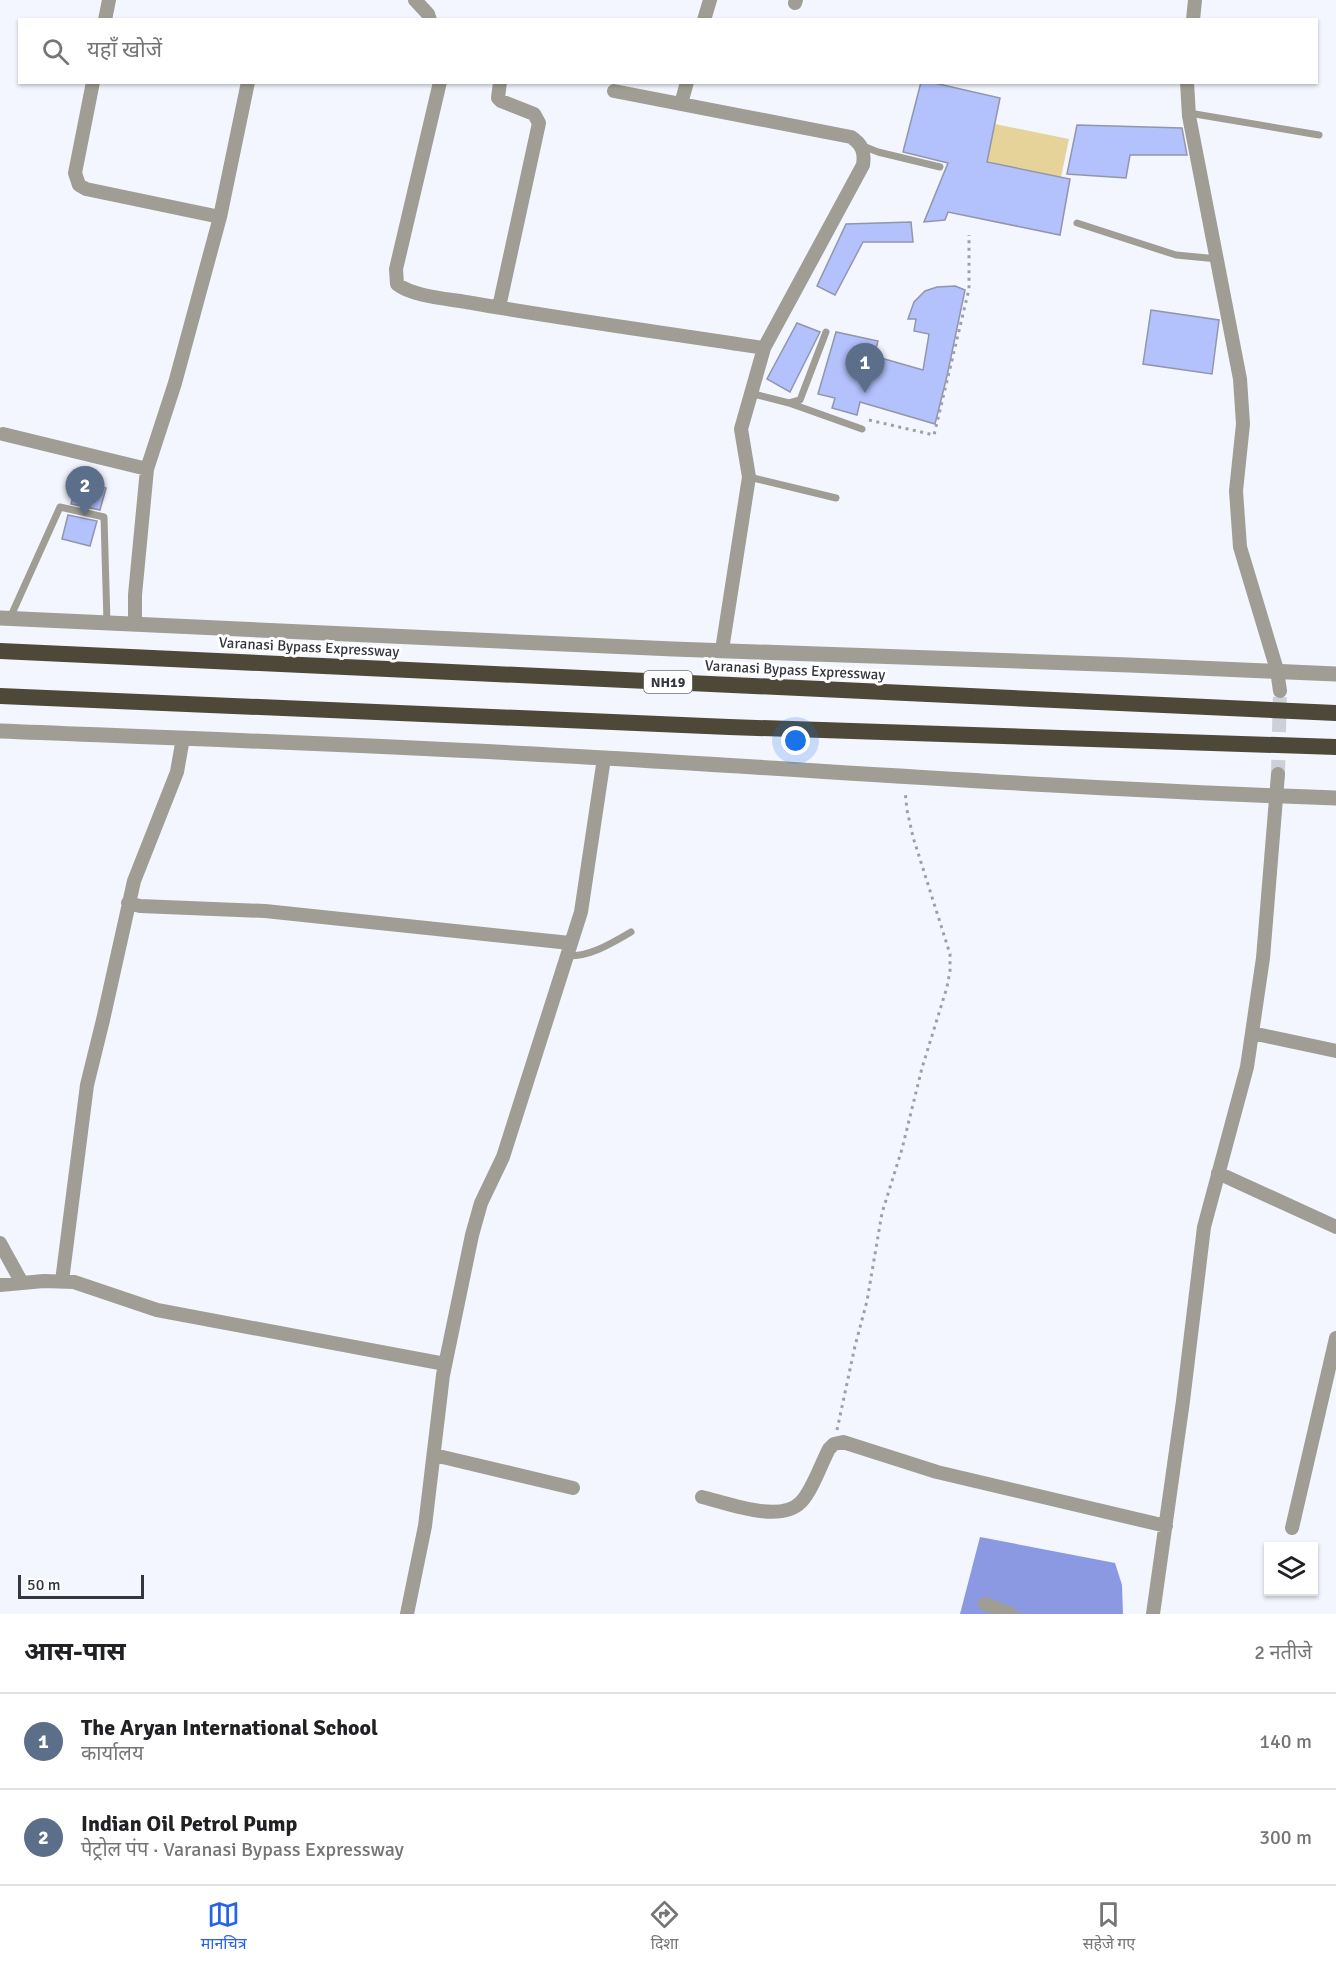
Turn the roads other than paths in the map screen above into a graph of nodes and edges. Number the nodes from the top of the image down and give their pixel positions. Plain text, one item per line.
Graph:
1 (109, 0) edge
2 (415, 0) edge
3 (710, 0) edge
4 (1195, 0) edge
5 (105, 18) edge
6 (429, 18) edge
7 (705, 18) edge
8 (1193, 18) edge
9 (93, 84) edge
10 (248, 84) edge
11 (440, 84) edge
12 (500, 84) edge
13 (686, 84) edge
14 (1187, 84) edge
15 (614, 91) dead end
16 (681, 104) junction
17 (1188, 113) junction
18 (1319, 135) dead end
19 (860, 145) junction
20 (940, 167) dead end
21 (220, 217) junction
22 (1077, 223) dead end
23 (1218, 259) junction
24 (500, 308) junction
25 (826, 332) dead end
26 (764, 348) junction
27 (750, 393) junction
28 (789, 403) junction
29 (862, 429) road end
30 (3, 434) dead end
31 (147, 469) junction
32 (749, 477) junction
33 (836, 498) dead end
34 (5, 618) edge
35 (107, 623) junction
36 (135, 624) junction
37 (722, 650) junction
38 (0, 651) edge
39 (1277, 670) junction
40 (1336, 674) edge
41 (1280, 691) tunnel mouth
42 (0, 696) edge
43 (1336, 713) edge
44 (0, 731) edge
45 (183, 738) junction
46 (1336, 747) edge
47 (604, 758) junction
48 (1278, 774) tunnel mouth
49 (1276, 796) junction
50 (1336, 798) edge
51 (128, 903) junction
52 (632, 932) dead end
53 (567, 949) junction
54 (1252, 1033) junction
55 (1336, 1051) edge
56 (1218, 1173) junction
57 (1336, 1227) edge
58 (0, 1242) edge
59 (62, 1281) junction
60 (22, 1283) junction
61 (0, 1285) edge
62 (1336, 1338) edge
63 (445, 1364) junction
64 (434, 1455) junction
65 (573, 1488) dead end
66 (702, 1497) dead end
67 (1166, 1526) junction
68 (1292, 1527) dead end
69 (985, 1605) dead end
70 (407, 1614) edge
71 (1011, 1614) edge
72 (1153, 1614) edge

1 - 5 street
2 - 6 street
3 - 7 street
4 - 8 street
9 - 21 street
10 - 21 street
11 - 24 street
12 - 24 street
13 - 16 street
14 - 17 street
15 - 16 street
16 - 19 street
17 - 18 lane
17 - 23 street
19 - 20 lane
19 - 26 street
21 - 31 street
22 - 23 lane
23 - 39 street
24 - 26 street
25 - 28 lane
26 - 27 street
27 - 28 lane
27 - 32 street
28 - 29 lane
30 - 31 street
31 - 36 street
32 - 33 lane
32 - 37 street
34 - 35 street
34 - 35 lane
35 - 36 street
36 - 37 street
37 - 39 street
38 - 43 highway, Varanasi Bypass Expressway / NH19
39 - 40 street
39 - 41 street
42 - 46 highway
44 - 45 street
45 - 47 street
45 - 51 street
47 - 49 street
47 - 53 street
48 - 49 street
49 - 50 street
49 - 54 street
51 - 53 street
51 - 59 street
52 - 53 lane
53 - 63 street
54 - 55 street
54 - 56 street
56 - 57 street
56 - 67 street
58 - 60 street
59 - 60 street
59 - 63 street
60 - 61 street
62 - 68 street
63 - 64 street
64 - 65 street
64 - 70 street
66 - 67 street
67 - 72 street
69 - 71 street

